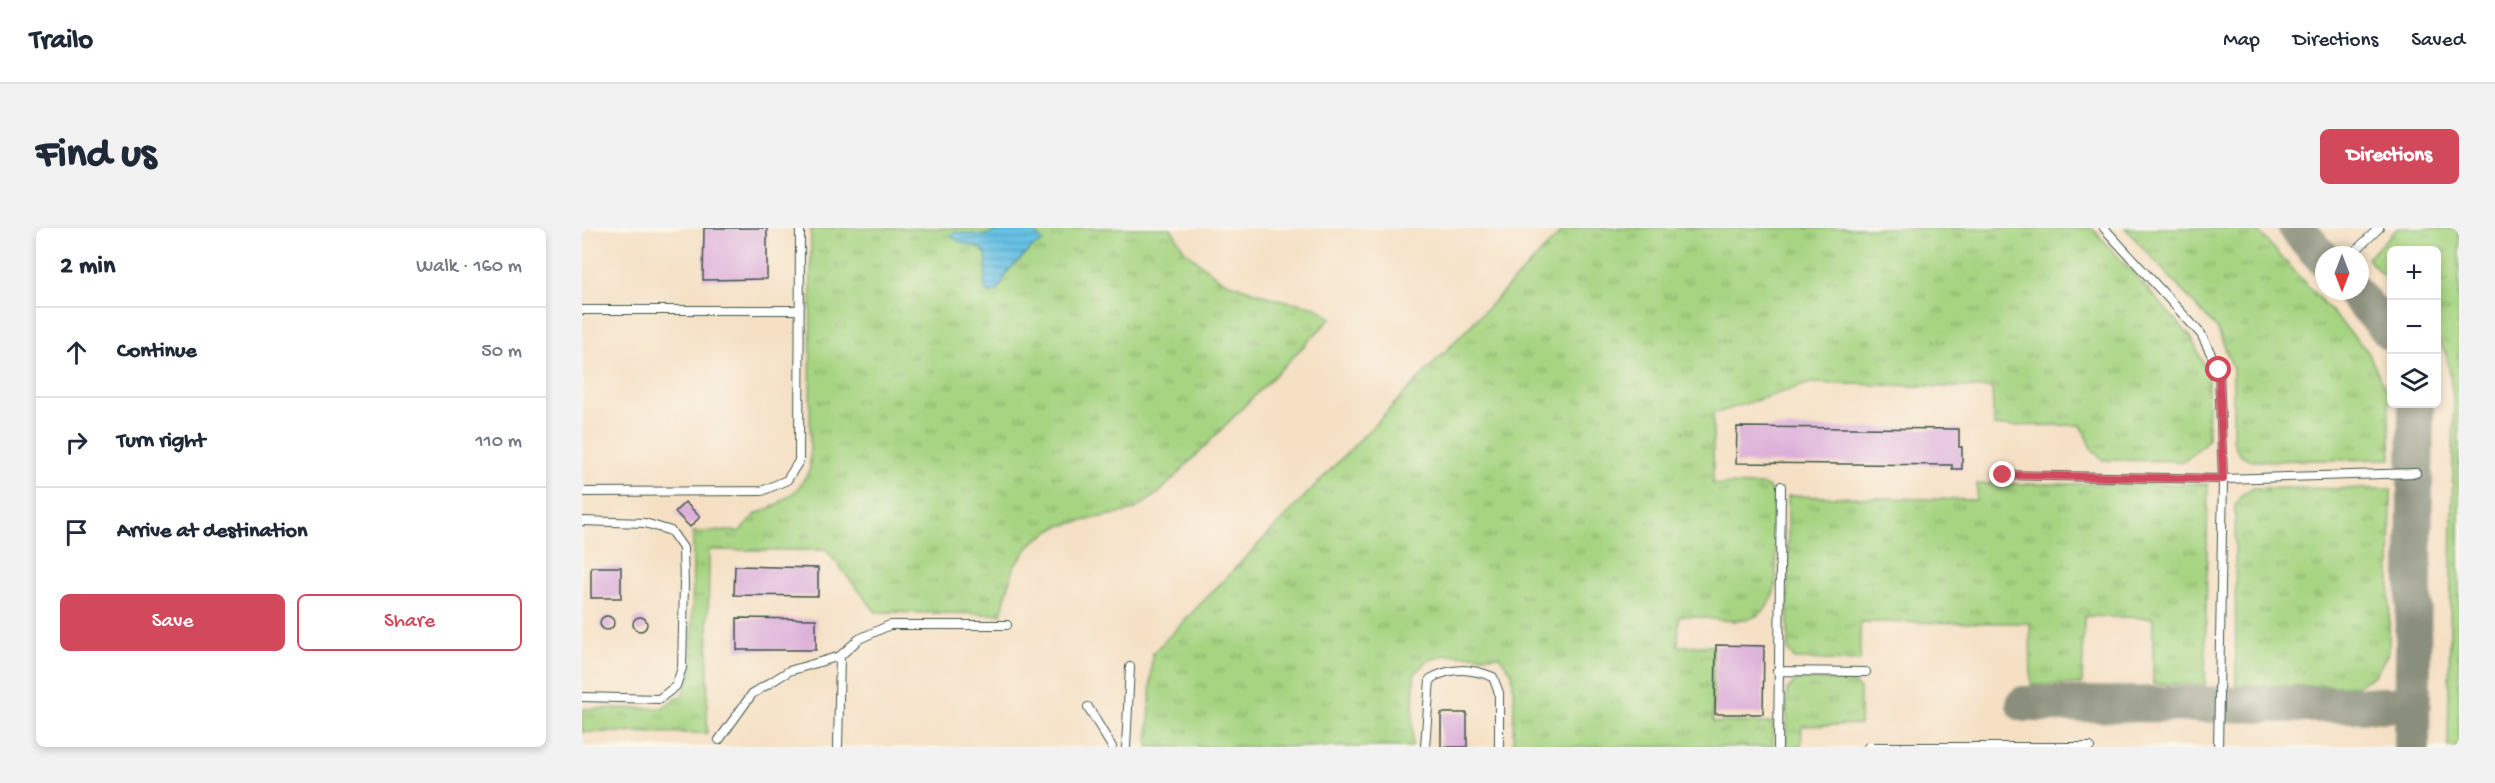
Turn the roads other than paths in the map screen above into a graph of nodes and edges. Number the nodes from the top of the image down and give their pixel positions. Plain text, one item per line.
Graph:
1 (800, 228) edge
2 (2104, 228) edge
3 (2379, 228) edge
4 (2360, 246) edge
5 (582, 310) edge
6 (799, 310) junction
7 (2416, 473) dead end
8 (2003, 475) dead end
9 (2223, 479) junction
10 (1781, 486) dead end
11 (582, 492) edge
12 (582, 521) edge
13 (1007, 625) dead end
14 (840, 656) junction
15 (1130, 667) dead end
16 (1778, 671) junction
17 (1866, 672) dead end
18 (582, 697) edge
19 (1088, 707) dead end
20 (719, 740) dead end
21 (838, 747) edge
22 (1112, 747) edge
23 (1126, 747) edge
24 (1425, 747) edge
25 (1499, 747) edge
26 (1778, 747) edge
27 (1868, 747) edge
28 (2090, 747) edge
29 (2218, 747) edge

1 - 6 lane
2 - 9 lane
3 - 4 lane
5 - 6 lane
6 - 11 lane
7 - 9 lane
8 - 9 lane
9 - 29 lane
10 - 16 lane
12 - 18 lane
13 - 14 lane
14 - 20 lane
14 - 21 lane
15 - 23 lane
16 - 17 lane
16 - 26 lane
19 - 22 lane
24 - 25 lane
27 - 28 lane

